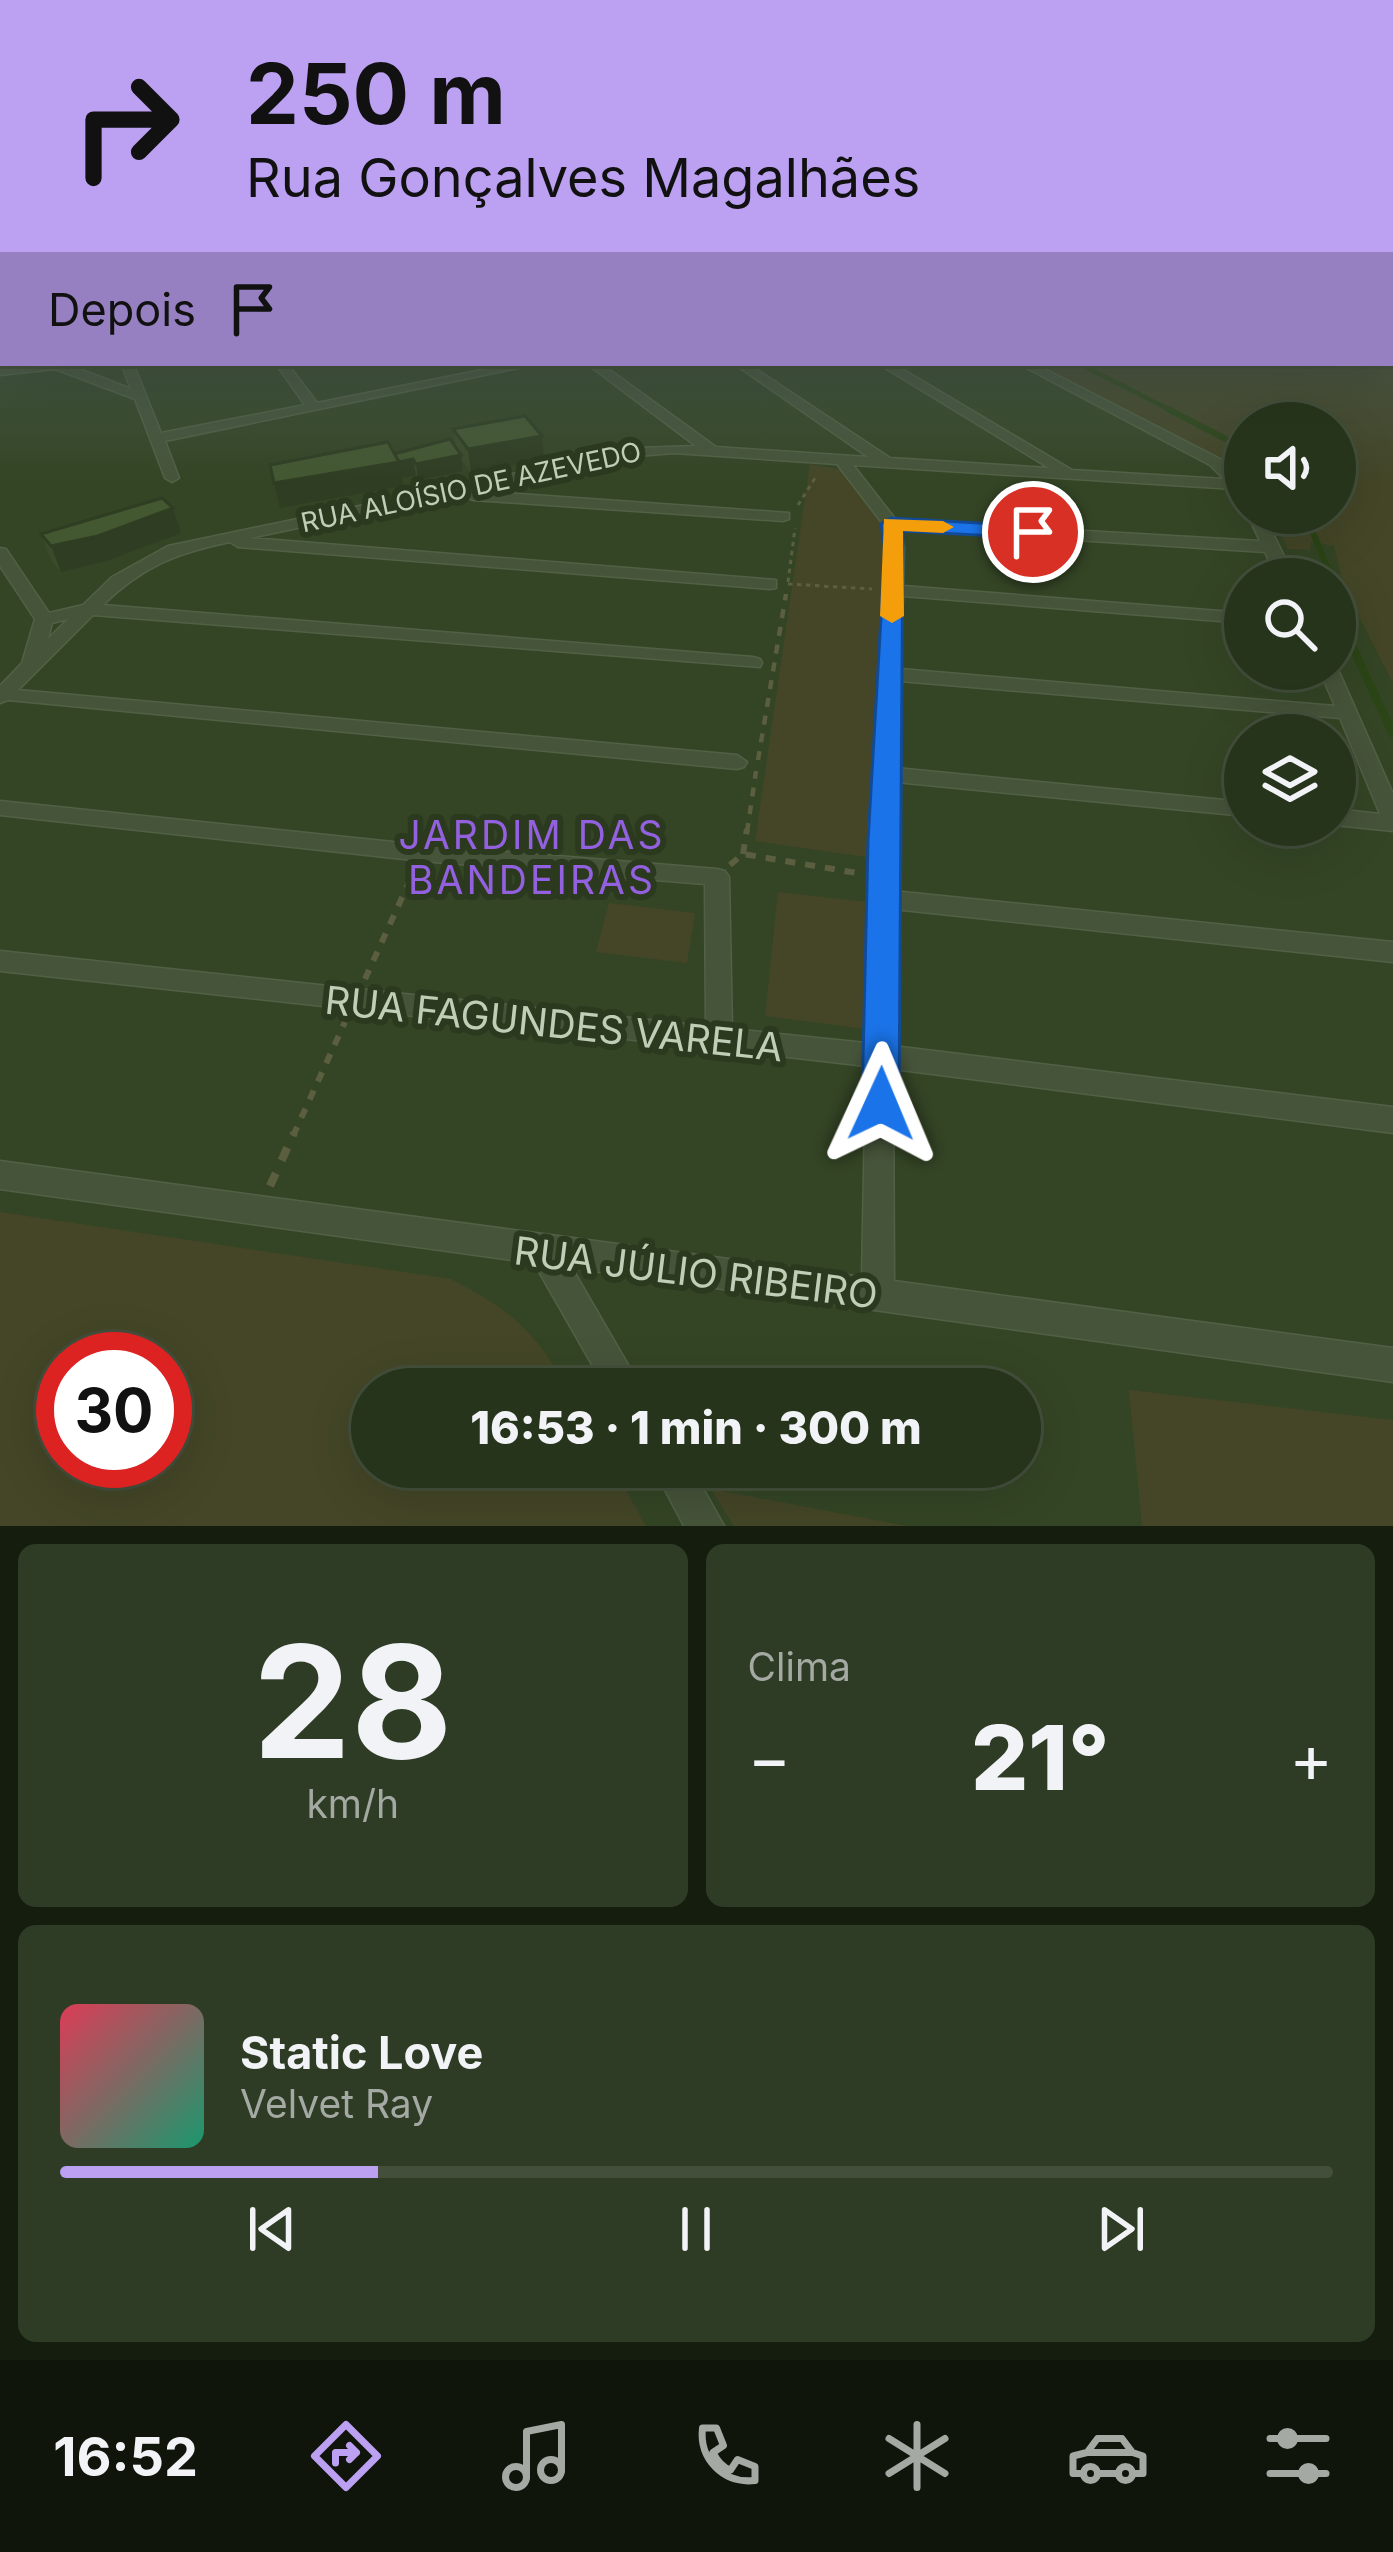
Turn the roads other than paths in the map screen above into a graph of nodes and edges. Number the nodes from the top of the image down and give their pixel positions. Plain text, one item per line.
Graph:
1 (39, 366) edge
2 (64, 366) edge
3 (128, 366) edge
4 (283, 366) edge
5 (437, 366) edge
6 (520, 366) edge
7 (596, 366) edge
8 (743, 366) edge
9 (888, 366) edge
10 (1029, 366) edge
11 (0, 370) edge
12 (449, 379) junction
13 (137, 396) junction
14 (312, 405) junction
15 (159, 438) junction
16 (712, 452) junction
17 (837, 459) junction
18 (888, 463) junction
19 (1224, 471) edge
20 (1072, 475) junction
21 (172, 478) dead end
22 (1224, 487) edge
23 (449, 493) junction
24 (783, 516) dead end
25 (891, 524) junction
26 (1264, 534) edge
27 (214, 540) junction
28 (1270, 547) junction
29 (0, 553) edge
30 (1276, 558) edge
31 (779, 584) road end
32 (894, 590) junction
33 (89, 609) junction
34 (1224, 616) edge
35 (44, 619) junction
36 (753, 663) dead end
37 (31, 664) junction
38 (889, 674) junction
39 (1339, 690) edge
40 (1, 695) edge
41 (1349, 713) junction
42 (737, 762) dead end
43 (884, 774) junction
44 (1224, 807) edge
45 (0, 808) edge
46 (1356, 819) edge
47 (1393, 821) edge
48 (881, 887) junction
49 (1393, 952) edge
50 (0, 961) edge
51 (718, 1042) junction
52 (881, 1057) junction
53 (1393, 1120) edge
54 (0, 1175) edge
55 (546, 1253) junction
56 (878, 1296) junction
57 (1393, 1364) edge
58 (613, 1368) edge
59 (682, 1488) edge
60 (705, 1526) edge

1 - 11 street
2 - 13 street
3 - 13 street
4 - 14 street
5 - 12 street
6 - 12 street
7 - 16 street
8 - 18 street
9 - 20 street
10 - 19 street
12 - 14 street
13 - 15 street
14 - 15 street
15 - 21 street
16 - 17 street, RUA ALOÍSIO DE AZEVEDO
16 - 23 street, RUA ALOÍSIO DE AZEVEDO
17 - 18 street, RUA ALOÍSIO DE AZEVEDO
17 - 25 street
18 - 20 street, RUA ALOÍSIO DE AZEVEDO
20 - 22 street, RUA ALOÍSIO DE AZEVEDO
23 - 24 street
23 - 27 street, RUA ALOÍSIO DE AZEVEDO
25 - 28 street
25 - 32 street
26 - 28 street
27 - 31 street
27 - 33 street, RUA ALOÍSIO DE AZEVEDO
28 - 30 street
29 - 35 street
32 - 34 street
32 - 38 street
33 - 35 street
33 - 36 street
33 - 37 street, RUA ALOÍSIO DE AZEVEDO
35 - 37 street
37 - 40 street, RUA ALOÍSIO DE AZEVEDO
38 - 41 street
38 - 43 street
39 - 41 street
40 - 42 street
41 - 47 street
43 - 44 street
43 - 48 street
45 - 51 street
46 - 47 street
48 - 49 street
48 - 52 street
50 - 51 street, RUA FAGUNDES VARELA
51 - 52 street, RUA FAGUNDES VARELA
52 - 53 street, RUA FAGUNDES VARELA
52 - 56 street
54 - 55 street, RUA JÚLIO RIBEIRO
55 - 56 street, RUA JÚLIO RIBEIRO
55 - 58 street
56 - 57 street, RUA JÚLIO RIBEIRO
59 - 60 street

